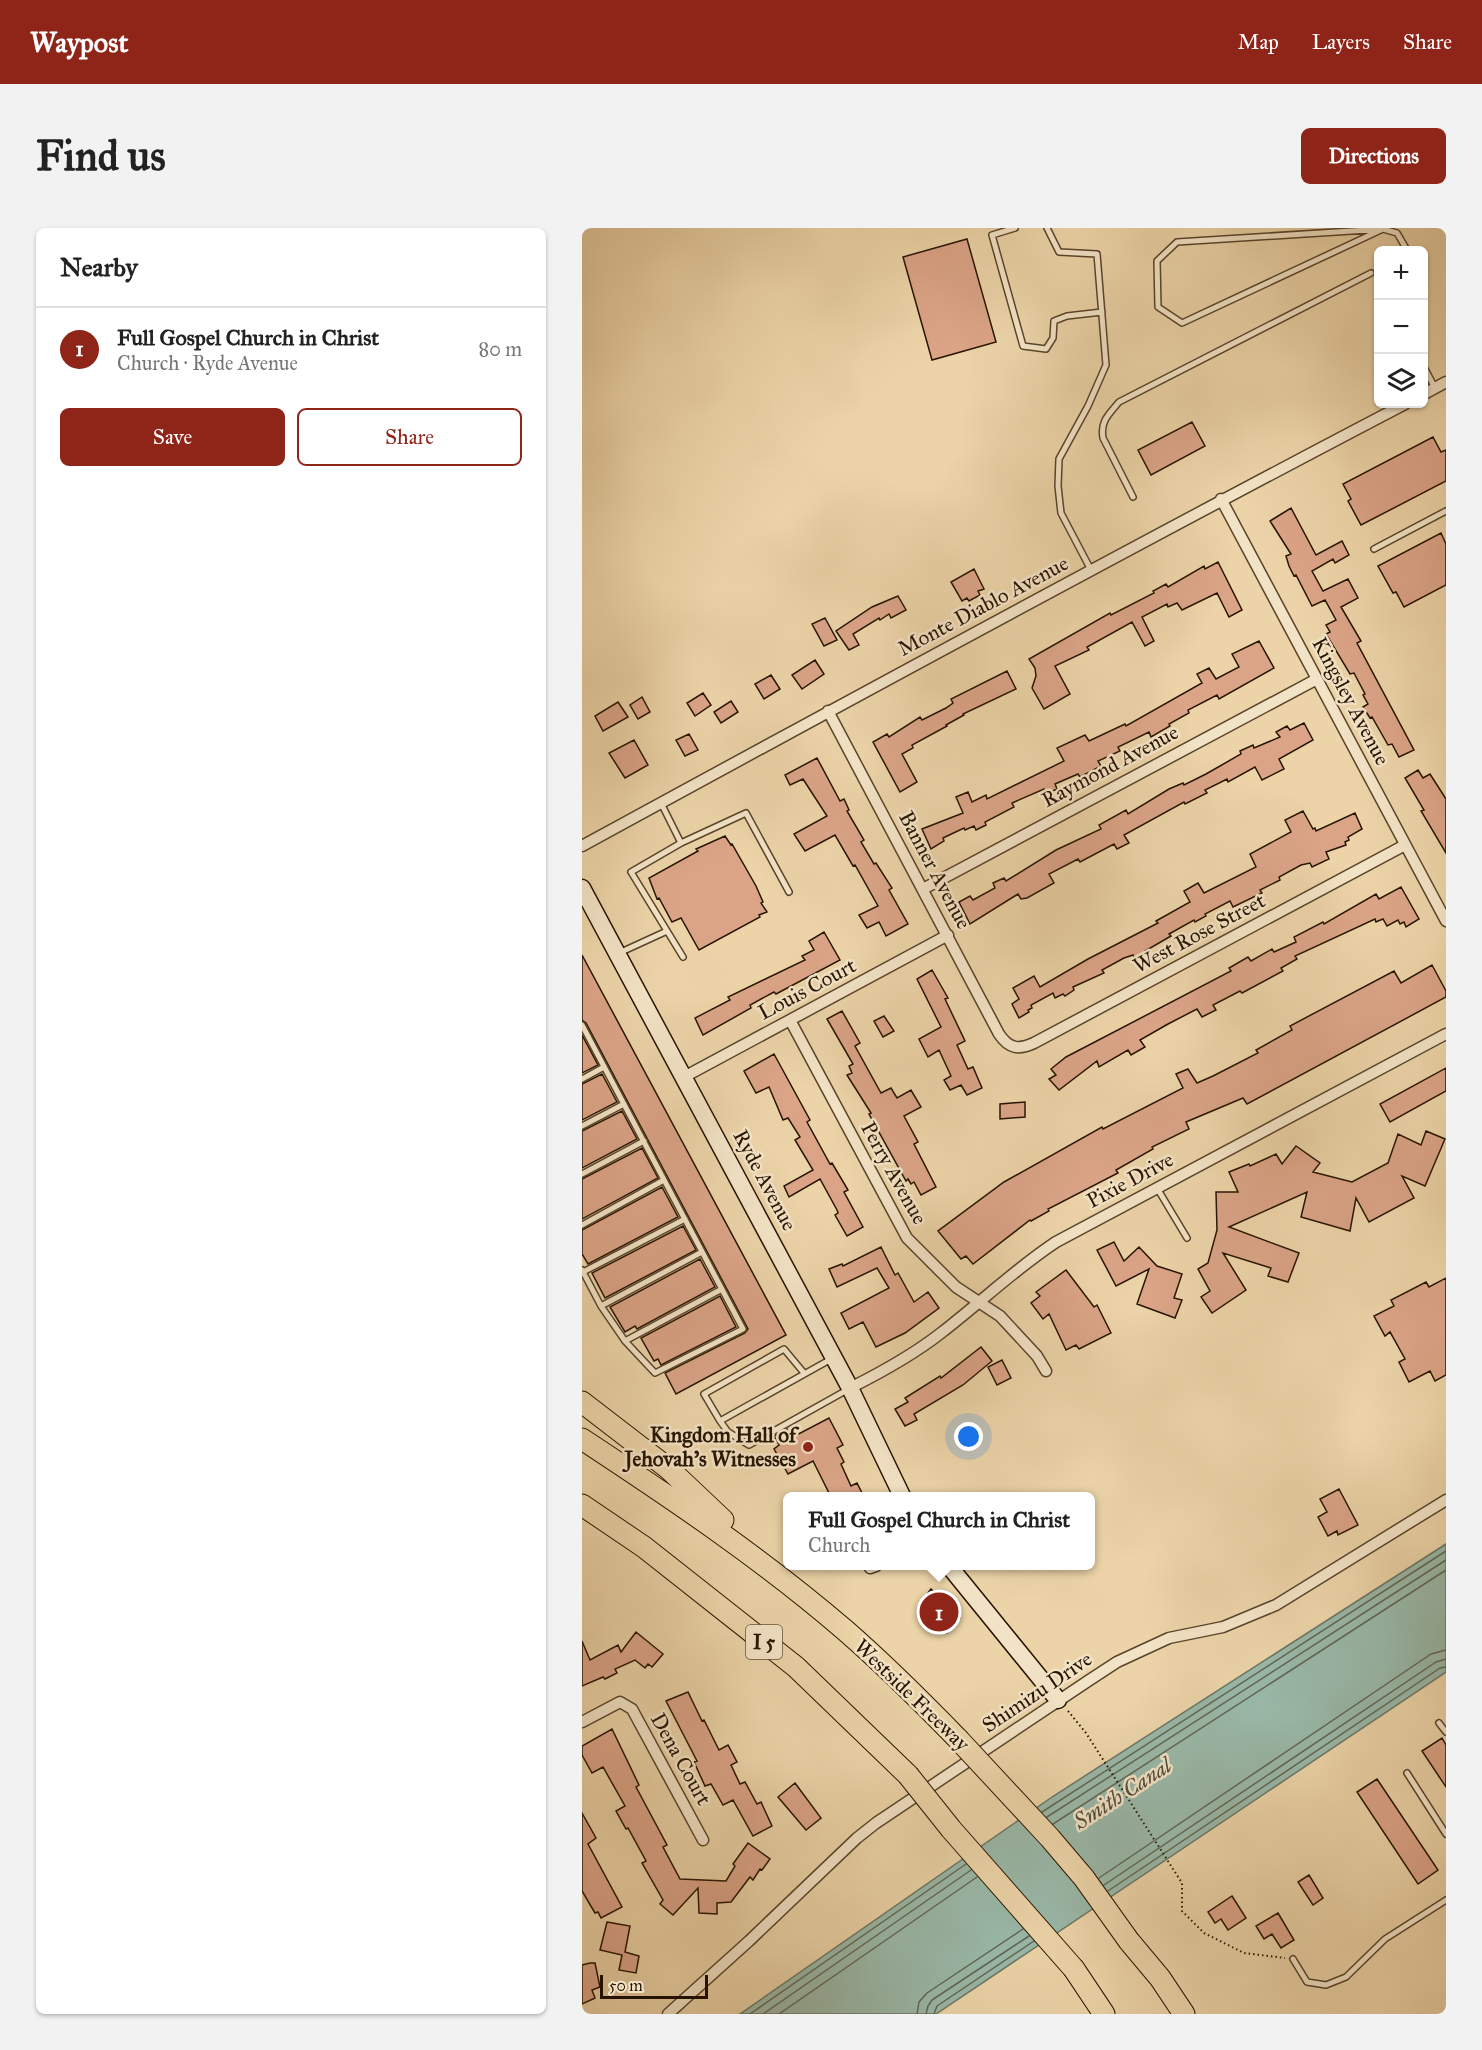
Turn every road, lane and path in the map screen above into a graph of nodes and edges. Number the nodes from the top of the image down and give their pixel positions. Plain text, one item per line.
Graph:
1 (1015, 228) edge
2 (1047, 228) edge
3 (1383, 229) edge
4 (1405, 246) edge
5 (1371, 273) dead end
6 (1102, 312) junction
7 (1428, 375) edge
8 (1446, 382) edge
9 (1435, 388) junction
10 (1428, 392) edge
11 (1397, 408) edge
12 (1133, 497) dead end
13 (1221, 500) junction
14 (1446, 510) edge
15 (1374, 549) dead end
16 (1091, 570) junction
17 (1317, 678) junction
18 (828, 711) junction
19 (661, 803) junction
20 (681, 843) junction
21 (1405, 845) junction
22 (582, 846) edge
23 (582, 888) edge
24 (923, 889) junction
25 (789, 892) dead end
26 (1446, 921) edge
27 (667, 931) junction
28 (948, 935) junction
29 (618, 954) junction
30 (683, 957) dead end
31 (790, 1020) junction
32 (583, 1029) edge
33 (1446, 1034) edge
34 (1010, 1046) joint
35 (604, 1067) junction
36 (684, 1077) junction
37 (582, 1078) edge
38 (624, 1104) junction
39 (582, 1126) edge
40 (644, 1141) junction
41 (582, 1174) edge
42 (664, 1180) junction
43 (1157, 1187) junction
44 (685, 1219) junction
45 (582, 1225) edge
46 (1187, 1238) dead end
47 (702, 1252) junction
48 (583, 1271) edge
49 (722, 1289) junction
50 (978, 1303) junction
51 (601, 1306) junction
52 (625, 1341) junction
53 (834, 1358) junction
54 (1046, 1371) dead end
55 (804, 1373) junction
56 (850, 1388) junction
57 (582, 1402) edge
58 (720, 1421) junction
59 (582, 1438) edge
60 (900, 1492) edge
61 (1446, 1500) edge
62 (582, 1505) edge
63 (582, 1511) edge
64 (608, 1523) junction
65 (952, 1570) edge
66 (798, 1591) junction
67 (1059, 1700) junction
68 (582, 1722) edge
69 (1439, 1723) dead end
70 (1446, 1732) edge
71 (1407, 1773) dead end
72 (1446, 1834) edge
73 (703, 1840) dead end
74 (1446, 1900) edge
75 (1293, 1959) joint
76 (1160, 1978) junction
77 (668, 2014) edge
78 (1104, 2014) edge
79 (1184, 2014) edge
80 (1195, 2014) edge

1 - 6 lane
2 - 6 lane
3 - 3 lane
3 - 4 lane
5 - 12 lane
6 - 16 lane
7 - 9 lane
8 - 9 street
9 - 10 street
11 - 13 street, Monte Diablo Avenue
13 - 16 street, Monte Diablo Avenue
13 - 17 street, Kingsley Avenue
14 - 15 lane
16 - 18 street, Monte Diablo Avenue
17 - 21 street, Kingsley Avenue
17 - 24 street, Raymond Avenue
18 - 19 street, Monte Diablo Avenue
18 - 24 street, Banner Avenue
19 - 20 lane
19 - 22 street, Monte Diablo Avenue
20 - 25 lane
20 - 27 lane
21 - 26 street, Kingsley Avenue
21 - 34 street, West Rose Street
23 - 29 street, Ryde Avenue
24 - 28 street, Banner Avenue
27 - 29 lane
27 - 30 lane
28 - 31 street, Louis Court
28 - 34 street, Banner Avenue
29 - 36 street, Ryde Avenue
31 - 36 street, Louis Court
31 - 50 street, Perry Avenue
32 - 35 lane
33 - 43 street, Pixie Drive
35 - 37 lane
35 - 38 lane
36 - 53 street, Ryde Avenue
38 - 39 lane
38 - 40 lane
40 - 41 lane
40 - 42 lane
42 - 44 lane
42 - 45 lane
43 - 46 lane
43 - 50 street, Pixie Drive
44 - 47 lane
44 - 48 lane
47 - 49 lane
47 - 51 lane
48 - 51 lane
49 - 52 lane
49 - 52 lane
50 - 54 street, Perry Avenue
50 - 56 street, Pixie Drive
51 - 52 lane
53 - 55 lane
53 - 56 street, Ryde Avenue
55 - 58 lane
55 - 58 lane
56 - 58 lane
56 - 60 street, Ryde Avenue
57 - 66 highway
59 - 66 highway, Westside Freeway
61 - 67 street, Shimizu Drive
62 - 64 highway, I 5
63 - 64 highway
64 - 78 highway, I 5, bridge
65 - 67 street
66 - 76 highway, Westside Freeway, bridge
67 - 75 path
67 - 77 street, Shimizu Drive
68 - 73 street, Dena Court
69 - 70 lane
71 - 72 lane
74 - 75 lane
76 - 79 highway, Westside Freeway
76 - 80 highway

